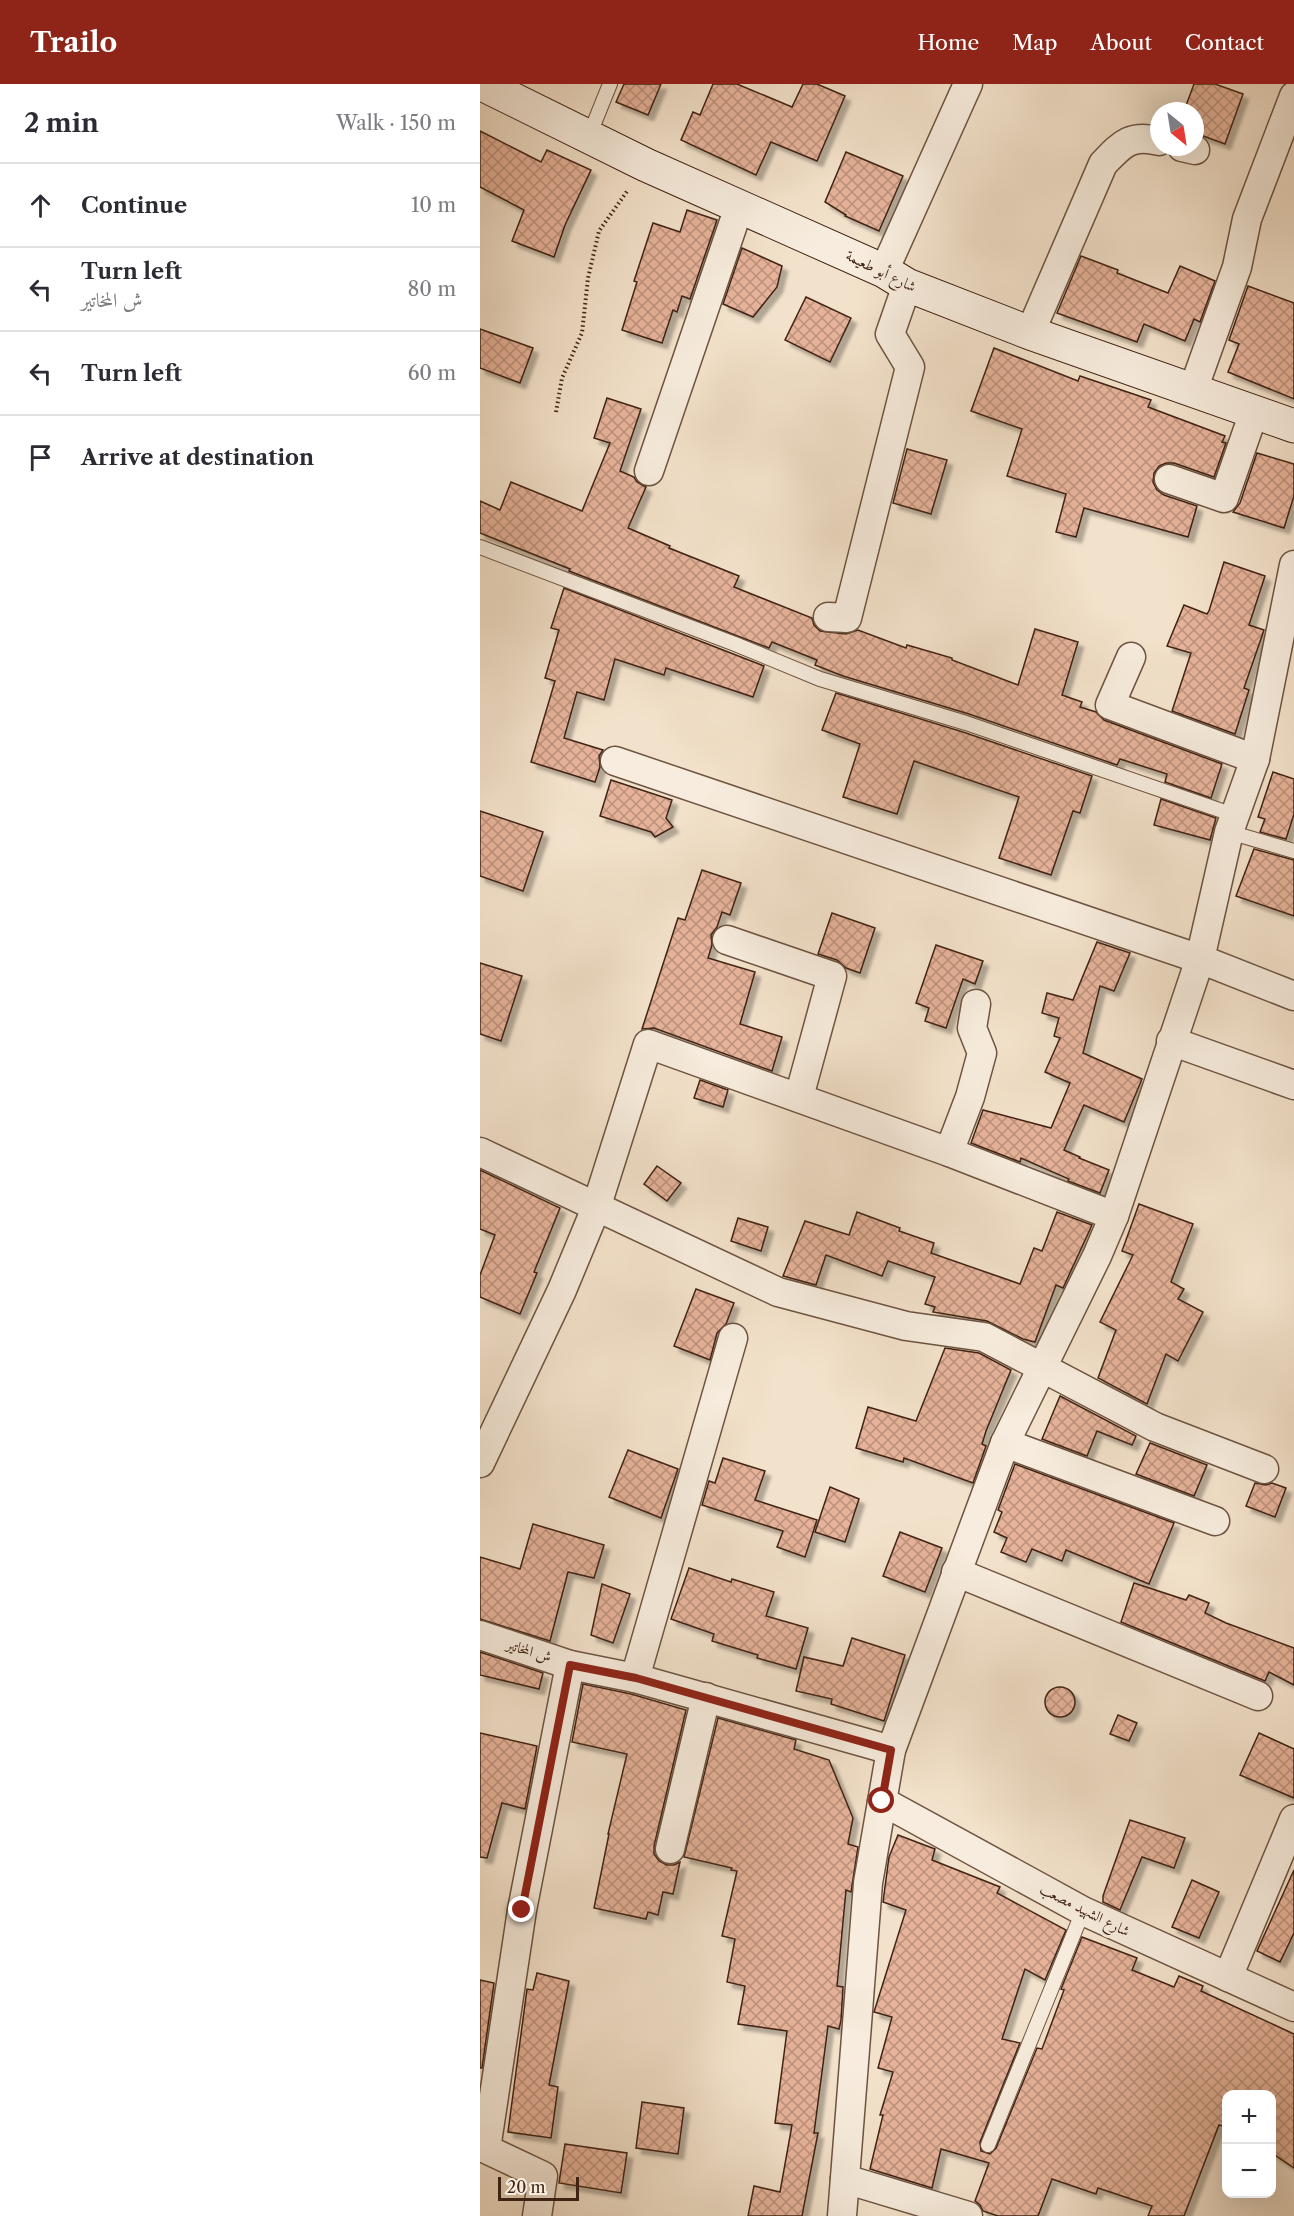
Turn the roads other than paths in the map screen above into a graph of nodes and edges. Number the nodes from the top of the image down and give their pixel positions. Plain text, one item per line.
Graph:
1 (482, 84) edge
2 (609, 84) edge
3 (968, 84) edge
4 (1294, 96) edge
5 (589, 136) junction
6 (1150, 139) edge
7 (739, 207) junction
8 (895, 278) junction
9 (1030, 333) junction
10 (1193, 390) junction
11 (1254, 412) junction
12 (1294, 426) edge
13 (649, 471) dead end
14 (1169, 479) dead end
15 (480, 548) edge
16 (1294, 564) edge
17 (828, 617) dead end
18 (1131, 657) dead end
19 (1284, 666) edge
20 (1255, 759) junction
21 (615, 761) dead end
22 (1232, 823) junction
23 (1294, 851) edge
24 (727, 940) dead end
25 (1200, 958) junction
26 (1294, 996) edge
27 (976, 1004) dead end
28 (1171, 1041) junction
29 (1294, 1085) edge
30 (799, 1097) junction
31 (480, 1152) edge
32 (949, 1152) junction
33 (596, 1208) junction
34 (1114, 1216) junction
35 (733, 1338) dead end
36 (1041, 1368) junction
37 (1005, 1443) junction
38 (480, 1463) edge
39 (1264, 1469) dead end
40 (1215, 1521) dead end
41 (956, 1572) junction
42 (480, 1635) edge
43 (570, 1665) junction
44 (636, 1678) junction
45 (1258, 1696) dead end
46 (706, 1697) junction
47 (891, 1750) junction
48 (882, 1801) junction
49 (1294, 1819) edge
50 (670, 1849) dead end
51 (1083, 1911) junction
52 (1228, 1977) junction
53 (1294, 2007) edge
54 (488, 2074) edge
55 (988, 2145) dead end
56 (483, 2149) edge
57 (844, 2179) junction
58 (537, 2216) edge
59 (842, 2216) edge
60 (968, 2216) edge

1 - 5 street, شارع أبو طعيمة
2 - 5 lane
3 - 8 street
4 - 10 street
5 - 7 street, شارع أبو طعيمة
6 - 9 street
7 - 8 street, شارع أبو طعيمة
7 - 13 street
8 - 9 street, شارع أبو طعيمة
8 - 17 street
9 - 10 street, شارع أبو طعيمة
10 - 11 street, شارع أبو طعيمة
11 - 12 street, شارع أبو طعيمة
11 - 14 street
15 - 22 lane
16 - 19 street
18 - 20 street
19 - 20 street
20 - 22 street
21 - 25 street
22 - 23 lane
22 - 25 street
24 - 30 street
25 - 26 street
25 - 28 street
27 - 32 street
28 - 29 street
28 - 34 street
30 - 32 street
30 - 33 street
31 - 33 street
32 - 34 street
33 - 36 street
33 - 38 street
34 - 36 street
35 - 44 street
36 - 37 street
36 - 39 street
37 - 40 street
37 - 41 street
41 - 45 street
41 - 47 street
42 - 43 street, ش المخاتير
43 - 44 street, ش المخاتير
43 - 54 street
44 - 46 street, ش المخاتير
46 - 47 street, ش المخاتير
46 - 50 street
47 - 48 street
48 - 51 street, شارع الشهيد مصعب
48 - 57 street
49 - 52 street
51 - 52 street, شارع الشهيد مصعب
51 - 55 lane
52 - 53 street, شارع الشهيد مصعب
54 - 56 street
56 - 58 street
57 - 59 street
57 - 60 street

